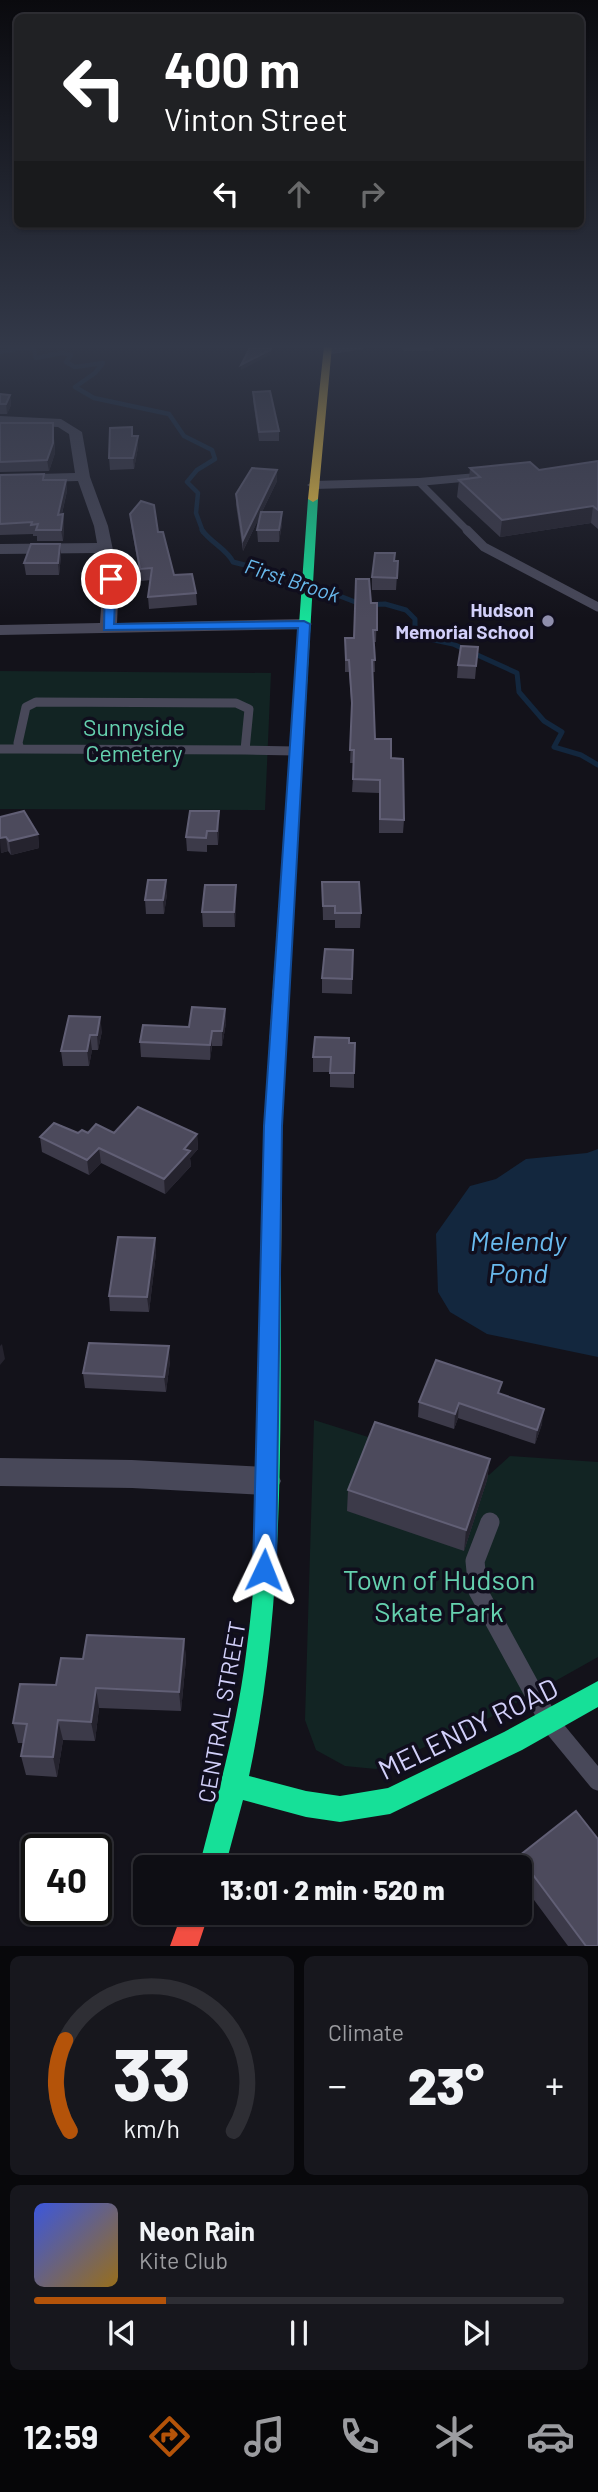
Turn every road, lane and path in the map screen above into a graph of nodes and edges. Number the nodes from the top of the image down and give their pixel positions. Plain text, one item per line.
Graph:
1 (76, 437) edge
2 (319, 437) edge
3 (520, 473) edge
4 (83, 477) junction
5 (0, 479) edge
6 (419, 482) junction
7 (314, 485) junction
8 (105, 548) junction
9 (0, 549) edge
10 (598, 607) edge
11 (304, 624) junction
12 (108, 628) junction
13 (0, 630) edge
14 (0, 749) edge
15 (20, 749) junction
16 (245, 750) junction
17 (295, 751) junction
18 (0, 1472) edge
19 (265, 1481) junction
20 (490, 1522) dead end
21 (598, 1693) edge
22 (549, 1721) junction
23 (598, 1782) edge
24 (236, 1785) junction
25 (216, 1855) edge
26 (192, 1925) edge
27 (184, 1946) edge

1 - 4 street
2 - 7 street, CENTRAL STREET
3 - 6 street
4 - 5 street
4 - 8 street
6 - 7 street
6 - 10 lane
7 - 11 street, CENTRAL STREET
8 - 9 street
8 - 12 street
11 - 12 street
11 - 17 street, CENTRAL STREET
12 - 13 street
14 - 15 lane
15 - 16 lane
15 - 16 lane
16 - 17 lane
17 - 19 street, CENTRAL STREET
18 - 19 street
19 - 24 street, CENTRAL STREET
20 - 22 lane
21 - 22 street, MELENDY ROAD
22 - 23 lane
22 - 24 street, MELENDY ROAD
24 - 25 street, CENTRAL STREET
26 - 27 street

